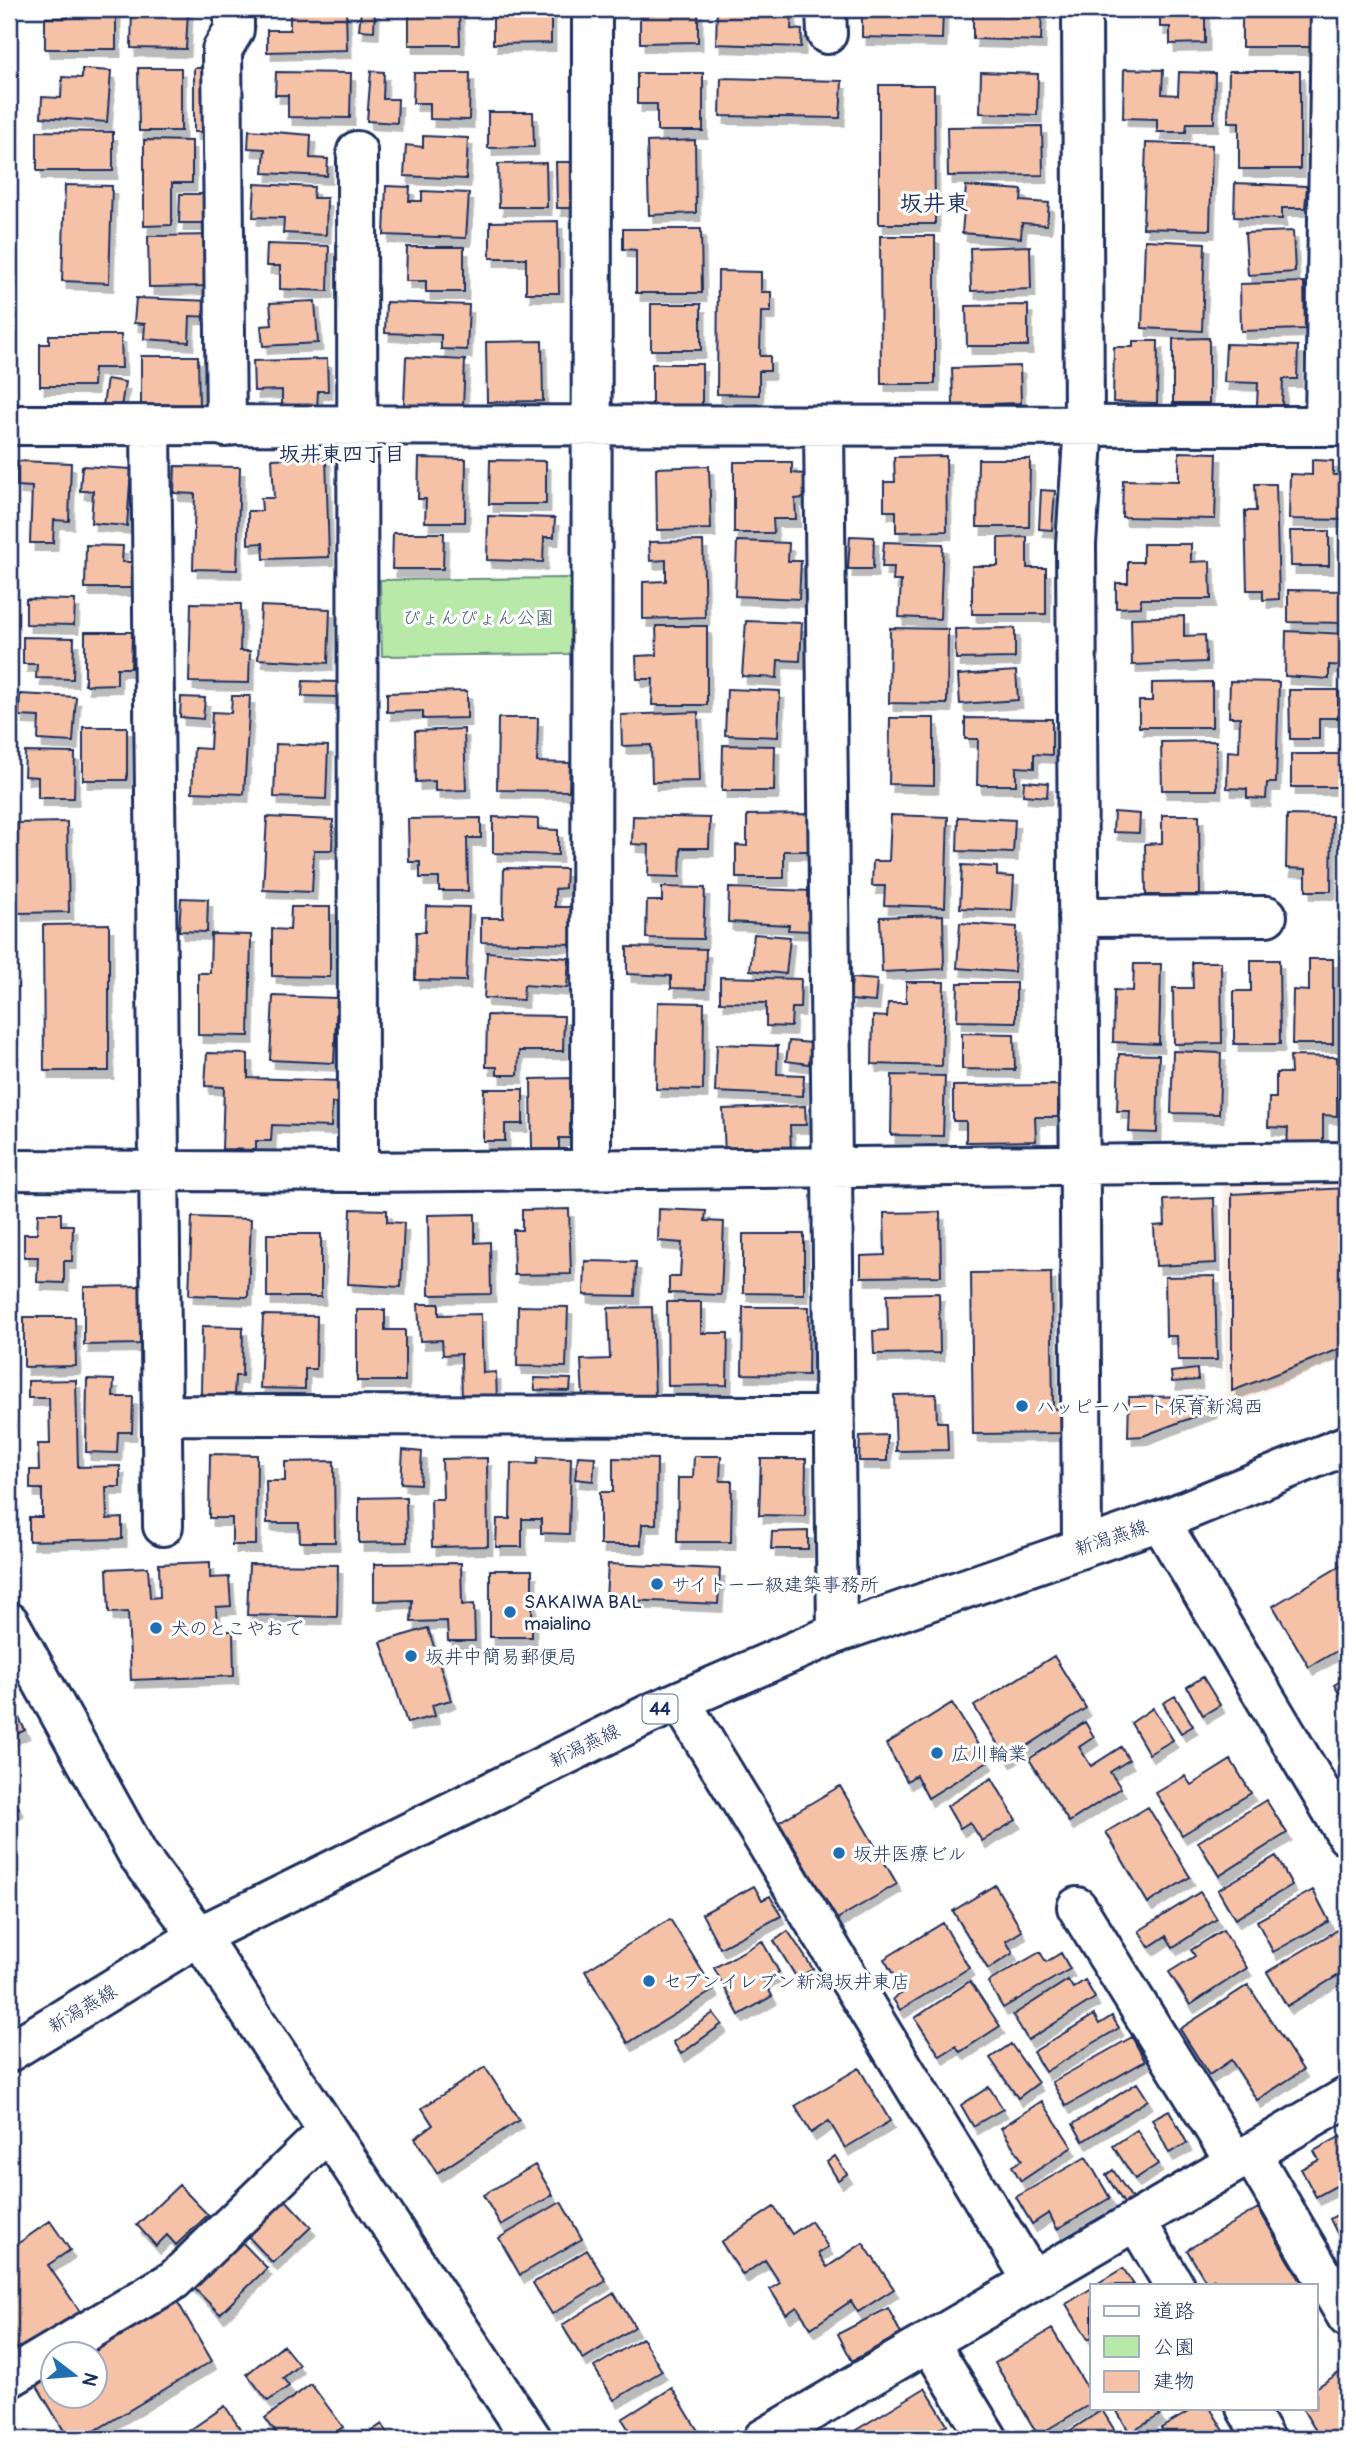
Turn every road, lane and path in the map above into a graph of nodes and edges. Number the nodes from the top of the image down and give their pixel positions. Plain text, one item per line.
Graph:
1 (234, 9) edge
2 (592, 9) edge
3 (1082, 9) edge
4 (1331, 9) edge
5 (1339, 66) edge
6 (357, 152) dead end
7 (9, 425) edge
8 (151, 426) junction
9 (590, 426) junction
10 (824, 426) junction
11 (1084, 426) junction
12 (1336, 426) edge
13 (226, 427) junction
14 (359, 427) junction
15 (1267, 916) dead end
16 (1079, 917) junction
17 (1347, 1162) edge
18 (1080, 1166) junction
19 (591, 1169) junction
20 (832, 1169) junction
21 (9, 1170) edge
22 (158, 1172) junction
23 (358, 1172) junction
24 (164, 1415) junction
25 (835, 1416) junction
26 (1347, 1445) edge
27 (1160, 1521) junction
28 (163, 1526) dead end
29 (1082, 1546) junction
30 (9, 1622) edge
31 (837, 1633) junction
32 (680, 1701) junction
33 (1347, 1836) edge
34 (1077, 1907) dead end
35 (199, 1936) junction
36 (9, 2052) edge
37 (1347, 2097) edge
38 (328, 2131) junction
39 (1243, 2158) junction
40 (1136, 2221) junction
41 (1033, 2281) junction
42 (1173, 2284) edge
43 (1347, 2317) edge
44 (929, 2342) junction
45 (9, 2378) edge
46 (1247, 2410) edge
47 (531, 2439) edge
48 (763, 2439) edge
49 (988, 2439) edge
50 (1264, 2439) edge

1 - 13 street
2 - 9 street
3 - 11 street
4 - 5 street
5 - 12 street
6 - 14 street
7 - 8 street
8 - 13 street
8 - 22 street
9 - 10 street
9 - 14 street
9 - 19 street
10 - 11 street
10 - 20 street
11 - 12 street
11 - 16 street
13 - 14 street
14 - 23 street
15 - 16 street
16 - 18 street
17 - 18 street
18 - 20 street
18 - 29 street
19 - 20 street
19 - 23 street
20 - 25 street
21 - 22 street
22 - 23 street
22 - 24 street
24 - 25 street
24 - 28 street
25 - 31 street
26 - 27 street, 新潟燕線 / 44
27 - 29 street, 新潟燕線 / 44
27 - 33 street
29 - 31 street, 新潟燕線 / 44
30 - 35 street
31 - 32 street, 新潟燕線 / 44
32 - 35 street, 新潟燕線 / 44
32 - 41 street
34 - 39 street
35 - 36 street, 新潟燕線 / 44
35 - 38 street
37 - 39 street
38 - 45 street
38 - 47 street
39 - 40 street
39 - 43 street
40 - 41 street
40 - 42 street
41 - 44 street
44 - 48 street
44 - 49 street
46 - 50 street

